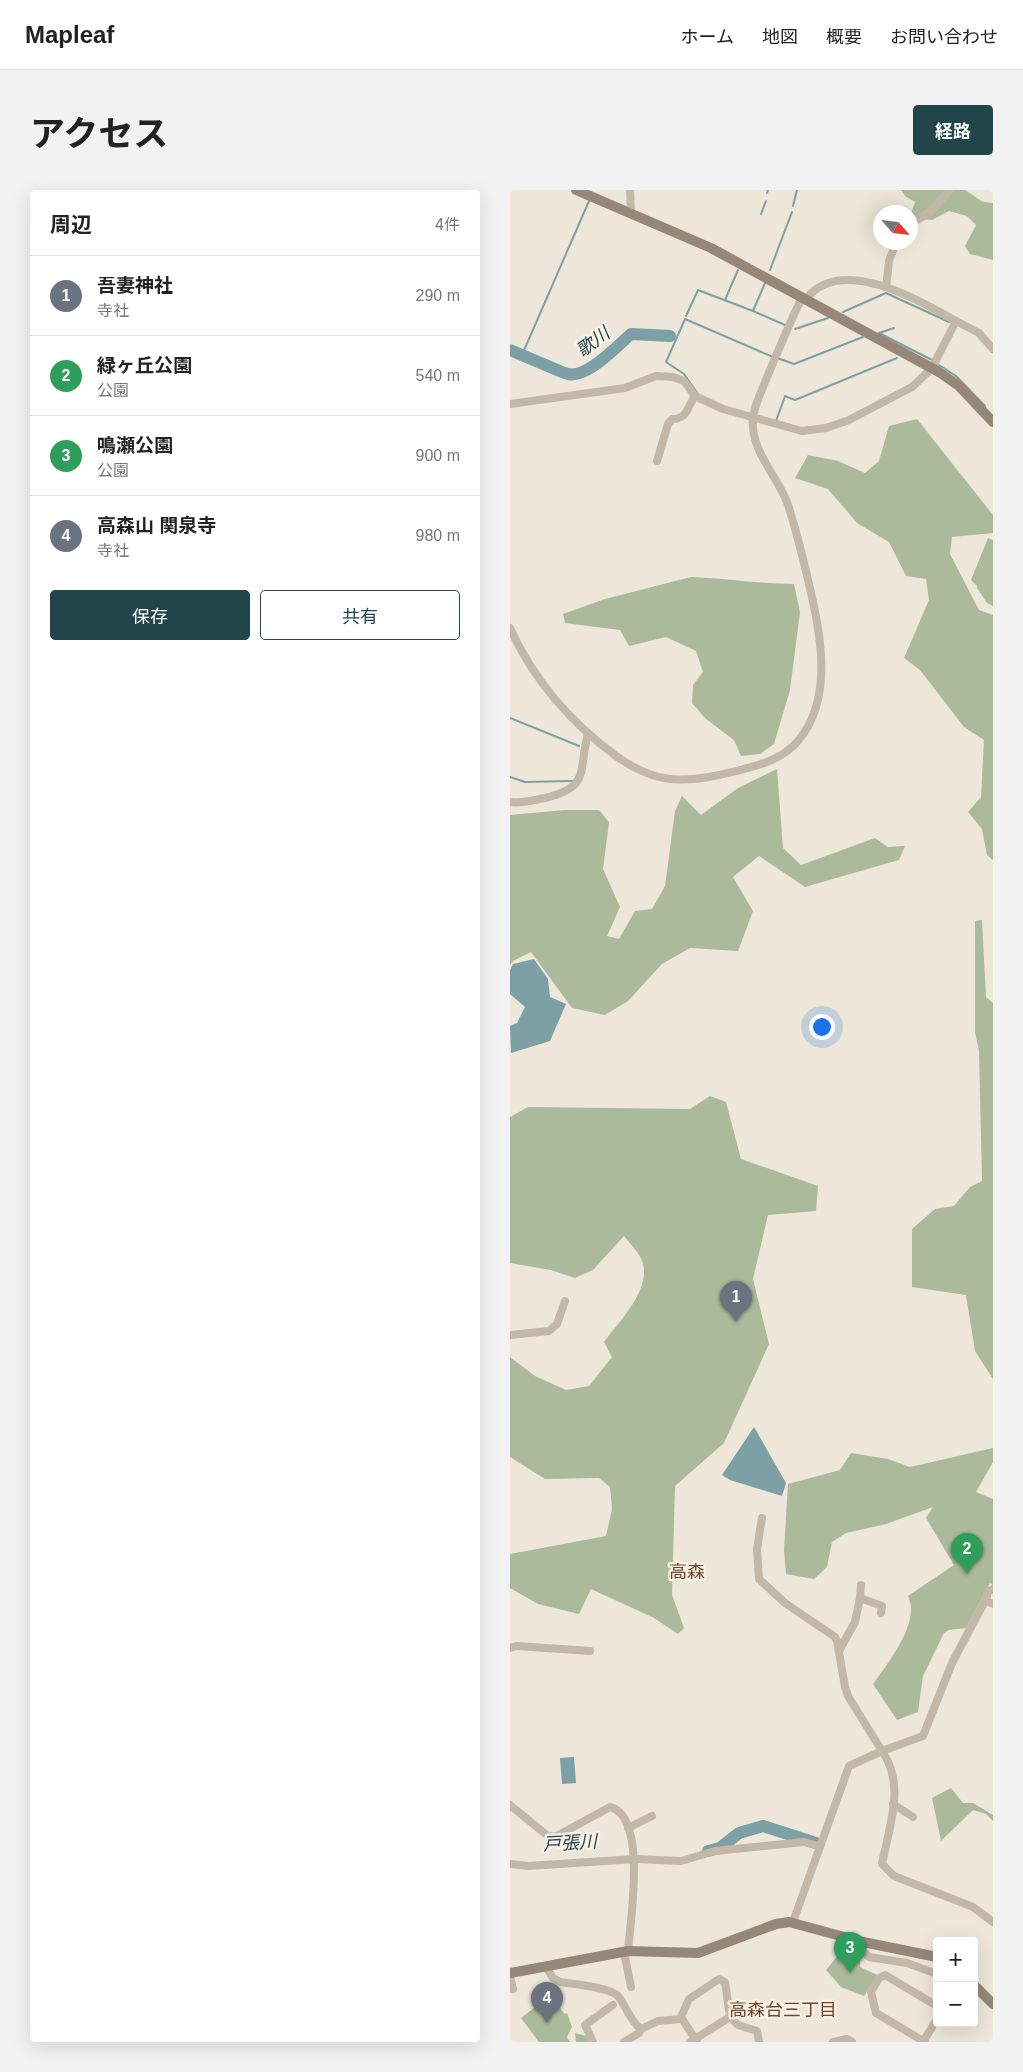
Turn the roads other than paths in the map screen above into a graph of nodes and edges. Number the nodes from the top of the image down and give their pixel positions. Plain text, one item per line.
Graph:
1 (576, 190) edge
2 (630, 190) edge
3 (950, 190) edge
4 (631, 213) junction
5 (918, 219) edge
6 (893, 250) edge
7 (886, 287) junction
8 (804, 298) junction
9 (956, 320) junction
10 (993, 349) edge
11 (932, 368) junction
12 (695, 396) junction
13 (510, 404) edge
14 (753, 418) junction
15 (993, 422) edge
16 (657, 461) dead end
17 (510, 628) edge
18 (588, 734) junction
19 (510, 802) edge
20 (565, 1301) dead end
21 (510, 1336) edge
22 (762, 1518) dead end
23 (861, 1585) dead end
24 (993, 1589) edge
25 (860, 1598) junction
26 (986, 1599) junction
27 (993, 1604) edge
28 (881, 1613) dead end
29 (510, 1648) edge
30 (839, 1650) junction
31 (590, 1651) dead end
32 (882, 1751) junction
33 (893, 1804) junction
34 (510, 1805) edge
35 (652, 1816) dead end
36 (913, 1817) dead end
37 (628, 1828) junction
38 (819, 1846) junction
39 (635, 1859) junction
40 (510, 1864) edge
41 (793, 1922) junction
42 (993, 1922) edge
43 (863, 1942) junction
44 (626, 1952) junction
45 (933, 1956) edge
46 (546, 1967) junction
47 (933, 1973) edge
48 (510, 1974) edge
49 (631, 1987) dead end
50 (513, 1989) dead end
51 (978, 1989) edge
52 (933, 2004) edge
53 (993, 2004) edge
54 (613, 2005) dead end
55 (730, 2017) junction
56 (681, 2019) junction
57 (933, 2026) edge
58 (641, 2029) junction
59 (694, 2041) edge
60 (593, 2042) edge
61 (624, 2042) edge
62 (760, 2042) edge
63 (833, 2042) edge
64 (852, 2042) edge
65 (924, 2042) edge

1 - 4 street
2 - 4 street
3 - 5 street
4 - 8 street
6 - 7 street
7 - 8 street
7 - 9 street
8 - 11 street
8 - 14 street
9 - 10 street
9 - 11 street
11 - 14 street
11 - 15 street
12 - 13 street
12 - 14 street
12 - 16 street
14 - 18 street
17 - 18 street
18 - 19 street
20 - 21 street
22 - 30 street
23 - 25 street
24 - 26 street
25 - 28 street
25 - 30 street
26 - 27 street
26 - 32 street
29 - 31 street
30 - 32 street
32 - 33 street
32 - 38 street
33 - 36 street
33 - 42 street
34 - 37 street
35 - 37 street
37 - 39 street
38 - 39 street
38 - 41 street
39 - 40 street
39 - 44 street
41 - 43 street
41 - 44 street
43 - 45 street
43 - 47 street
44 - 46 street
44 - 49 street
46 - 48 street
46 - 58 street
48 - 50 street
51 - 53 street
52 - 65 street
54 - 60 street
55 - 56 street
55 - 59 street
55 - 62 street
56 - 58 street
56 - 59 street
57 - 65 street
58 - 61 street
63 - 64 street

